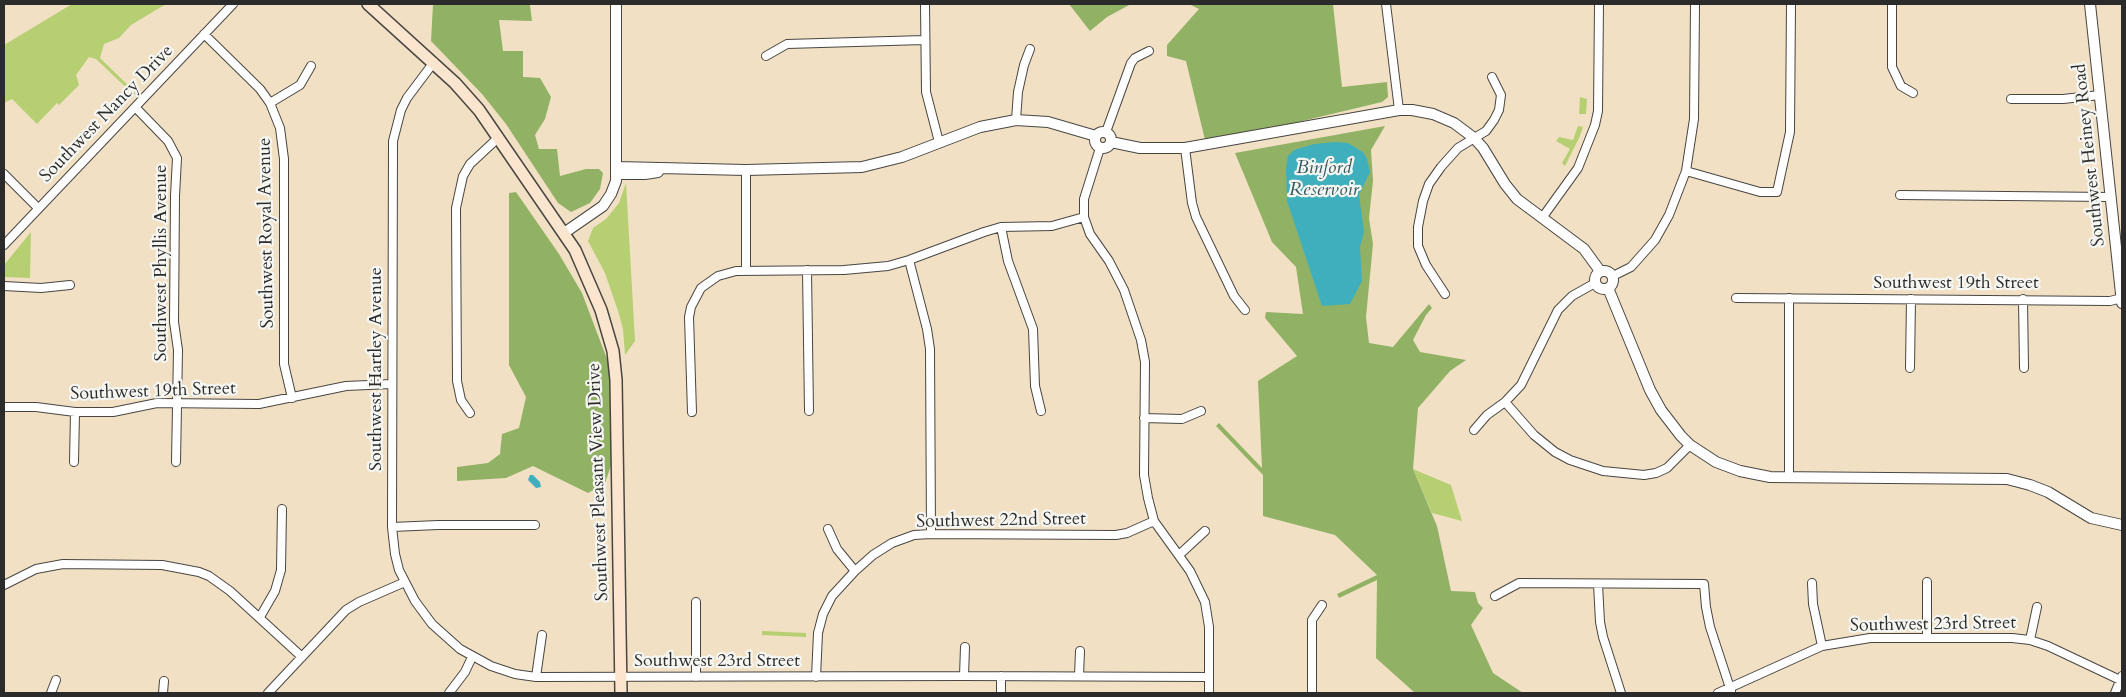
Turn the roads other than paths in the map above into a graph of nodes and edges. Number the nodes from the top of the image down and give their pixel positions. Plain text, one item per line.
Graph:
1 (233, 4) edge
2 (368, 4) edge
3 (616, 4) edge
4 (925, 4) edge
5 (1386, 4) edge
6 (1598, 4) edge
7 (1695, 4) edge
8 (1791, 4) edge
9 (1892, 4) edge
10 (2090, 4) edge
11 (204, 34) junction
12 (924, 40) junction
13 (1030, 50) dead end
14 (1149, 51) dead end
15 (766, 56) dead end
16 (434, 62) junction
17 (311, 66) dead end
18 (1492, 77) dead end
19 (1913, 94) dead end
20 (2100, 95) junction
21 (2011, 99) dead end
22 (270, 102) junction
23 (135, 107) junction
24 (1399, 110) junction
25 (1016, 120) junction
26 (1106, 132) junction
27 (1096, 136) junction
28 (499, 137) junction
29 (1474, 138) junction
30 (939, 142) junction
31 (1111, 142) junction
32 (1100, 148) junction
33 (1185, 148) junction
34 (617, 170) junction
35 (746, 170) junction
36 (1686, 171) junction
37 (4, 174) edge
38 (1900, 195) dead end
39 (2111, 197) junction
40 (38, 208) junction
41 (1084, 217) junction
42 (1542, 218) junction
43 (1001, 227) junction
44 (564, 233) junction
45 (4, 245) edge
46 (910, 260) junction
47 (807, 270) junction
48 (746, 271) junction
49 (1600, 271) junction
50 (1612, 276) junction
51 (1595, 283) junction
52 (70, 285) dead end
53 (4, 286) edge
54 (1608, 288) junction
55 (1445, 294) dead end
56 (1736, 298) dead end
57 (1789, 298) junction
58 (1911, 298) junction
59 (2122, 298) edge
60 (2023, 299) junction
61 (2122, 303) edge
62 (1245, 310) dead end
63 (1910, 368) dead end
64 (2024, 368) dead end
65 (391, 384) junction
66 (292, 398) junction
67 (1505, 402) junction
68 (177, 404) junction
69 (4, 407) edge
70 (809, 411) dead end
71 (1042, 411) dead end
72 (1201, 411) dead end
73 (75, 412) junction
74 (692, 412) dead end
75 (470, 413) dead end
76 (1144, 418) junction
77 (1474, 430) dead end
78 (1690, 444) junction
79 (74, 462) dead end
80 (176, 462) dead end
81 (1789, 477) junction
82 (282, 509) dead end
83 (1154, 521) junction
84 (535, 525) dead end
85 (2122, 525) edge
86 (392, 527) junction
87 (828, 529) dead end
88 (1204, 531) dead end
89 (931, 534) junction
90 (1179, 555) junction
91 (855, 570) junction
92 (405, 582) junction
93 (1927, 582) dead end
94 (1812, 583) dead end
95 (1598, 584) junction
96 (4, 585) edge
97 (1495, 596) dead end
98 (696, 602) dead end
99 (1322, 605) dead end
100 (2037, 607) dead end
101 (260, 617) junction
102 (542, 635) dead end
103 (1927, 638) junction
104 (2030, 640) junction
105 (1822, 646) junction
106 (965, 647) dead end
107 (1080, 651) dead end
108 (302, 657) junction
109 (472, 657) junction
110 (964, 676) junction
111 (1001, 676) junction
112 (1079, 676) junction
113 (536, 677) junction
114 (621, 677) junction
115 (696, 677) junction
116 (816, 677) junction
117 (1209, 677) junction
118 (2121, 678) edge
119 (56, 680) dead end
120 (164, 681) dead end
121 (1731, 691) edge
122 (51, 693) edge
123 (164, 693) edge
124 (268, 693) edge
125 (449, 693) edge
126 (621, 693) edge
127 (1001, 693) edge
128 (1209, 693) edge
129 (1312, 693) edge
130 (1621, 693) edge
131 (1718, 693) edge
132 (2115, 693) edge

1 - 11 street, Southwest Nancy Drive
2 - 16 main road, Southwest Pleasant View Drive
3 - 34 street
4 - 12 street
5 - 24 street
6 - 42 street
7 - 36 street
8 - 36 street
9 - 19 street
10 - 20 street, Southwest Heiney Road
11 - 22 street, Southwest Royal Avenue
11 - 23 street, Southwest Nancy Drive
12 - 15 street
12 - 30 street
13 - 25 street
14 - 26 street
16 - 28 main road, Southwest Pleasant View Drive
16 - 65 street, Southwest Hartley Avenue
17 - 22 street
18 - 29 street
20 - 21 street
20 - 39 street, Southwest Heiney Road
22 - 66 street, Southwest Royal Avenue
23 - 40 street, Southwest Nancy Drive
23 - 68 street, Southwest Phyllis Avenue
24 - 29 street
24 - 33 street
25 - 27 street
25 - 30 street
26 - 27 street
26 - 31 street
27 - 32 street
28 - 44 main road, Southwest Pleasant View Drive
28 - 75 street
29 - 42 street
29 - 55 street
30 - 35 street
31 - 32 street
31 - 33 street
32 - 41 street
33 - 62 street
34 - 35 street
34 - 44 street
35 - 48 street
36 - 50 street
37 - 40 street
38 - 39 street
39 - 59 street, Southwest Heiney Road
40 - 45 street, Southwest Nancy Drive
41 - 43 street
41 - 76 street
42 - 49 street
43 - 46 street
43 - 71 street
44 - 114 main road, Southwest Pleasant View Drive
46 - 47 street
46 - 89 street
47 - 48 street
47 - 70 street
48 - 74 street
49 - 50 street
49 - 51 street
50 - 54 street
51 - 54 street
51 - 67 street
52 - 53 street
54 - 78 street
56 - 57 street, Southwest 19th Street
57 - 58 street, Southwest 19th Street
57 - 81 street
58 - 60 street, Southwest 19th Street
58 - 63 street
59 - 60 street, Southwest 19th Street
59 - 61 street, Southwest Heiney Road
60 - 64 street
65 - 66 street, Southwest 19th Street
65 - 86 street, Southwest Hartley Avenue
66 - 68 street, Southwest 19th Street
67 - 77 street
67 - 78 street
68 - 73 street, Southwest 19th Street
68 - 80 street, Southwest Phyllis Avenue
69 - 73 street, Southwest 19th Street
72 - 76 street
73 - 79 street
76 - 83 street
78 - 81 street
81 - 85 street
82 - 101 street
83 - 89 street, Southwest 22nd Street
83 - 90 street
84 - 86 street
86 - 92 street, Southwest Hartley Avenue
87 - 91 street
88 - 90 street
89 - 91 street, Southwest 22nd Street
90 - 117 street
91 - 116 street, Southwest 22nd Street
92 - 108 street
92 - 109 street, Southwest Hartley Avenue
93 - 103 street
94 - 105 street
95 - 97 street
95 - 121 street
95 - 130 street
96 - 101 street
98 - 115 street
99 - 129 street
100 - 104 street
101 - 108 street
102 - 113 street
103 - 104 street, Southwest 23rd Street
103 - 105 street, Southwest 23rd Street
104 - 118 street, Southwest 23rd Street
105 - 121 street, Southwest 23rd Street
106 - 110 street
107 - 112 street
108 - 124 street
109 - 113 street, Southwest 23rd Street
109 - 125 street
110 - 111 street, Southwest 23rd Street
110 - 116 street, Southwest 23rd Street
111 - 112 street, Southwest 23rd Street
111 - 127 street
112 - 117 street, Southwest 23rd Street
113 - 114 street, Southwest 23rd Street
114 - 115 street, Southwest 23rd Street
114 - 126 main road, Southwest Pleasant View Drive
115 - 116 street, Southwest 23rd Street
117 - 128 street
118 - 132 street
119 - 122 street
120 - 123 street
121 - 131 street, Southwest 23rd Street

